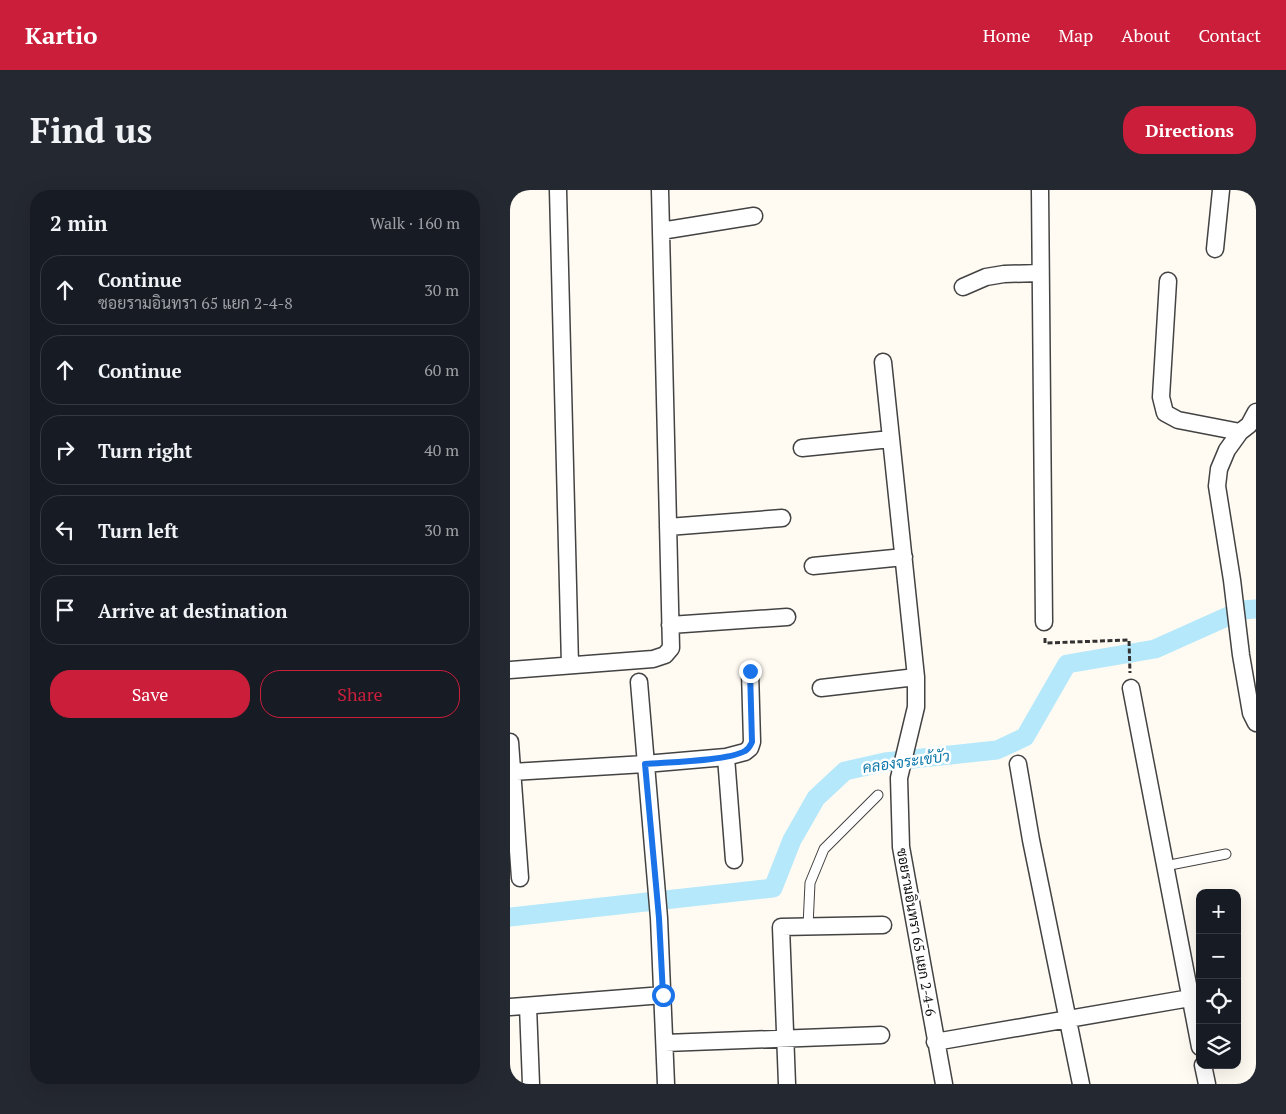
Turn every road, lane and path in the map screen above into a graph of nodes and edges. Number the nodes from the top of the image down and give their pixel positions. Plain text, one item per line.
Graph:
1 (558, 190) edge
2 (660, 190) edge
3 (1040, 190) edge
4 (1221, 190) edge
5 (754, 216) dead end
6 (661, 231) junction
7 (1215, 249) dead end
8 (1040, 273) junction
9 (1168, 280) dead end
10 (963, 287) dead end
11 (883, 362) dead end
12 (1256, 412) edge
13 (1240, 432) junction
14 (891, 439) junction
15 (802, 448) dead end
16 (782, 518) dead end
17 (668, 527) junction
18 (904, 557) junction
19 (813, 566) dead end
20 (787, 617) dead end
21 (1044, 622) joint
22 (670, 625) junction
23 (570, 665) junction
24 (510, 670) edge
25 (750, 671) dead end
26 (916, 677) junction
27 (639, 682) dead end
28 (821, 688) dead end
29 (1131, 688) joint
30 (1256, 723) edge
31 (510, 742) edge
32 (726, 757) junction
33 (645, 764) junction
34 (1018, 764) dead end
35 (512, 772) junction
36 (878, 795) dead end
37 (1226, 854) dead end
38 (734, 860) dead end
39 (1165, 866) junction
40 (520, 878) dead end
41 (883, 925) dead end
42 (808, 926) junction
43 (663, 995) junction
44 (1190, 998) junction
45 (528, 1006) junction
46 (510, 1007) edge
47 (1068, 1020) junction
48 (1196, 1027) edge
49 (881, 1035) dead end
50 (784, 1038) junction
51 (936, 1042) junction
52 (665, 1043) junction
53 (1204, 1069) edge
54 (531, 1084) edge
55 (666, 1084) edge
56 (787, 1084) edge
57 (944, 1084) edge
58 (1081, 1084) edge
59 (1207, 1084) edge

1 - 23 street
2 - 6 street
3 - 8 street
4 - 7 street
5 - 6 street
6 - 17 street
8 - 10 street
8 - 21 street
9 - 13 street
11 - 14 street, ซอยรามอินทรา 65 แยก 2-4-6
12 - 13 street
13 - 30 street
14 - 15 street
14 - 18 street, ซอยรามอินทรา 65 แยก 2-4-6
16 - 17 street
17 - 22 street
18 - 19 street
18 - 26 street, ซอยรามอินทรา 65 แยก 2-4-6
20 - 22 street
21 - 29 path
22 - 23 street
23 - 24 street
25 - 32 street
26 - 28 street
26 - 51 street, ซอยรามอินทรา 65 แยก 2-4-6
27 - 33 street
29 - 39 street
31 - 35 street
32 - 33 street
32 - 38 street
33 - 35 street
33 - 43 street
34 - 47 street
35 - 40 street
36 - 42 lane
37 - 39 lane
39 - 44 street
41 - 42 street
42 - 50 street
43 - 45 street
43 - 52 street
44 - 47 street
44 - 48 street
45 - 46 street
45 - 54 street
47 - 51 street
47 - 58 street
49 - 50 street
50 - 52 street
50 - 56 street
51 - 57 street, ซอยรามอินทรา 65 แยก 2-4-6
52 - 55 street
53 - 59 street

